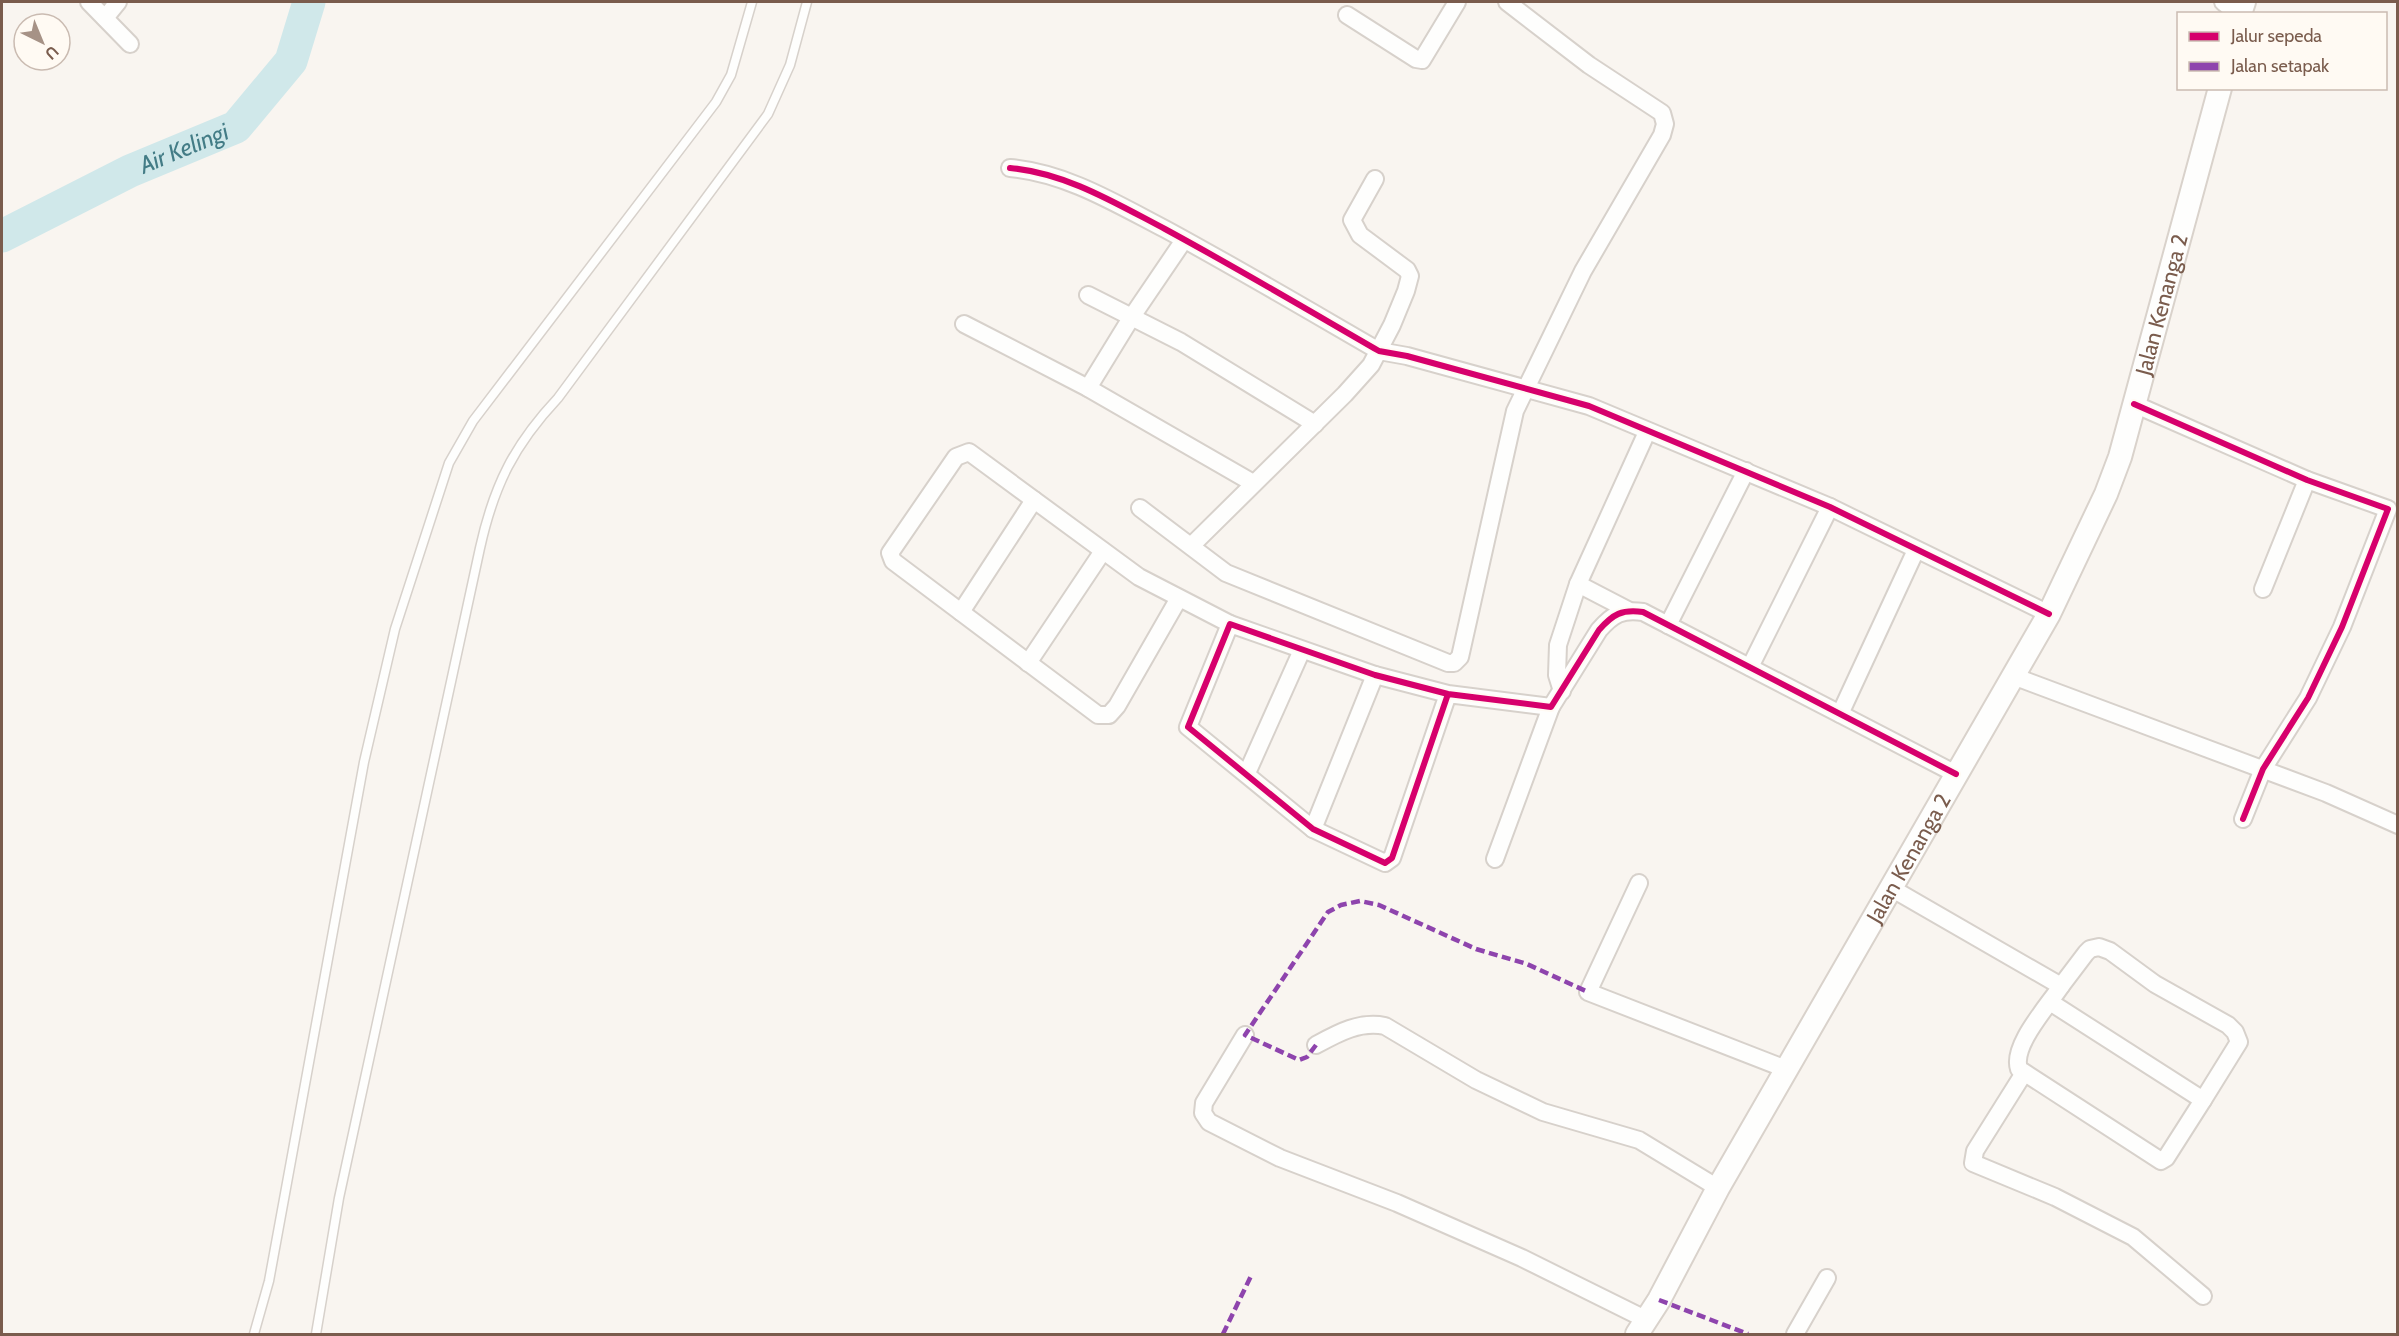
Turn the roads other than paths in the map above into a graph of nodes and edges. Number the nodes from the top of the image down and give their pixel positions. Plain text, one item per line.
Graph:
1 (88, 2) edge
2 (118, 2) edge
3 (752, 2) edge
4 (807, 2) edge
5 (1457, 2) edge
6 (1507, 2) edge
7 (2223, 2) edge
8 (2236, 12) edge
9 (1347, 15) dead end
10 (105, 18) junction
11 (130, 44) dead end
12 (2219, 90) edge
13 (1010, 168) dead end
14 (1374, 179) dead end
15 (1184, 240) junction
16 (1088, 295) dead end
17 (1131, 318) junction
18 (964, 324) dead end
19 (1379, 351) junction
20 (1088, 388) junction
21 (1528, 389) junction
22 (2134, 404) junction
23 (1315, 424) junction
24 (1647, 432) junction
25 (1746, 471) junction
26 (2307, 480) junction
27 (1253, 483) junction
28 (1034, 500) junction
29 (1830, 507) junction
30 (1140, 508) dead end
31 (2393, 512) edge
32 (1191, 546) junction
33 (1916, 550) junction
34 (1103, 551) junction
35 (1578, 584) junction
36 (2263, 589) dead end
37 (1179, 598) junction
38 (1628, 610) junction
39 (961, 612) junction
40 (2049, 614) junction
41 (1230, 624) junction
42 (1668, 625) junction
43 (1302, 650) junction
44 (1028, 663) junction
45 (1750, 668) junction
46 (1375, 675) junction
47 (2013, 676) junction
48 (1562, 692) junction
49 (1448, 694) junction
50 (1551, 707) junction
51 (1840, 714) junction
52 (2263, 769) junction
53 (1247, 773) junction
54 (1956, 774) junction
55 (2243, 819) dead end
56 (2397, 825) edge
57 (1313, 829) junction
58 (1495, 859) dead end
59 (1639, 883) dead end
60 (1891, 888) junction
61 (2061, 986) junction
62 (2050, 1002) junction
63 (1245, 1035) dead end
64 (1316, 1045) dead end
65 (1786, 1069) junction
66 (2024, 1072) junction
67 (2203, 1100) junction
68 (1718, 1188) junction
69 (1827, 1278) dead end
70 (2203, 1296) dead end
71 (1642, 1327) edge
72 (254, 1335) edge
73 (316, 1335) edge
74 (1795, 1335) edge

1 - 10 street
2 - 10 street
3 - 72 lane
4 - 73 lane
5 - 9 street
6 - 21 street
7 - 8 street
10 - 11 street
12 - 22 main road, Jalan Kenanga 2
13 - 15 street
14 - 19 street
15 - 17 street
15 - 19 street
16 - 17 street
17 - 20 street
17 - 23 street
18 - 20 street
19 - 21 street
19 - 23 street
20 - 27 street
21 - 24 street
21 - 32 street
22 - 26 street
22 - 40 main road, Jalan Kenanga 2
23 - 27 street
24 - 25 street
24 - 35 street
25 - 29 street
25 - 42 street
26 - 31 street
26 - 36 street
27 - 32 street
28 - 34 street
28 - 39 street
28 - 39 street
29 - 33 street
29 - 45 street
30 - 32 street
31 - 52 street
33 - 40 street
33 - 51 street
34 - 37 street
34 - 44 street
35 - 38 street
35 - 48 street
37 - 41 street
37 - 44 street
38 - 42 street
38 - 48 street
39 - 44 street
40 - 47 main road, Jalan Kenanga 2
41 - 43 street
41 - 53 street
42 - 45 street
43 - 46 street
43 - 53 street
45 - 51 street
46 - 49 street
46 - 57 street
47 - 52 street
47 - 54 main road, Jalan Kenanga 2
48 - 50 street
49 - 50 street
49 - 57 street
50 - 58 street
51 - 54 street
52 - 55 street
52 - 56 street
53 - 57 street
54 - 60 main road, Jalan Kenanga 2
59 - 65 street
60 - 61 street
60 - 65 main road, Jalan Kenanga 2
61 - 62 street
61 - 67 street
62 - 66 street
62 - 67 street
63 - 71 street
64 - 68 street
65 - 68 main road, Jalan Kenanga 2
66 - 67 street
66 - 70 street
68 - 71 main road, Jalan Kenanga 2
69 - 74 street

